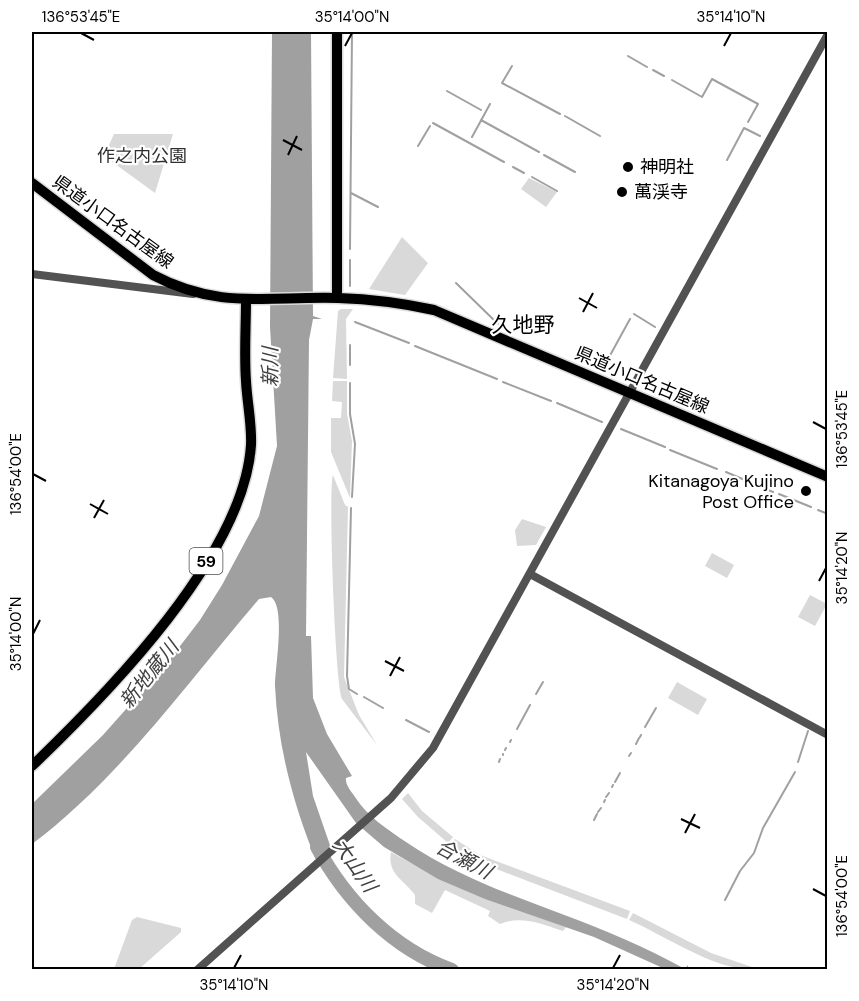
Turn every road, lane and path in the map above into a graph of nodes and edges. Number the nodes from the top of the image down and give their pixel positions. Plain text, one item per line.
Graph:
1 (337, 32) edge
2 (828, 34) edge
3 (32, 183) edge
4 (32, 274) edge
5 (202, 295) junction
6 (333, 298) junction
7 (250, 300) junction
8 (630, 393) junction
9 (828, 477) edge
10 (530, 574) junction
11 (828, 735) edge
12 (32, 766) edge
13 (197, 969) edge

1 - 6 main road
2 - 8 street
3 - 5 main road, 県道小口名古屋線
4 - 5 street
5 - 7 main road, 県道小口名古屋線
6 - 7 main road, 県道小口名古屋線
6 - 8 main road, 県道小口名古屋線
7 - 12 main road, 59
8 - 9 main road, 県道小口名古屋線
8 - 10 street
10 - 11 street
10 - 13 street

